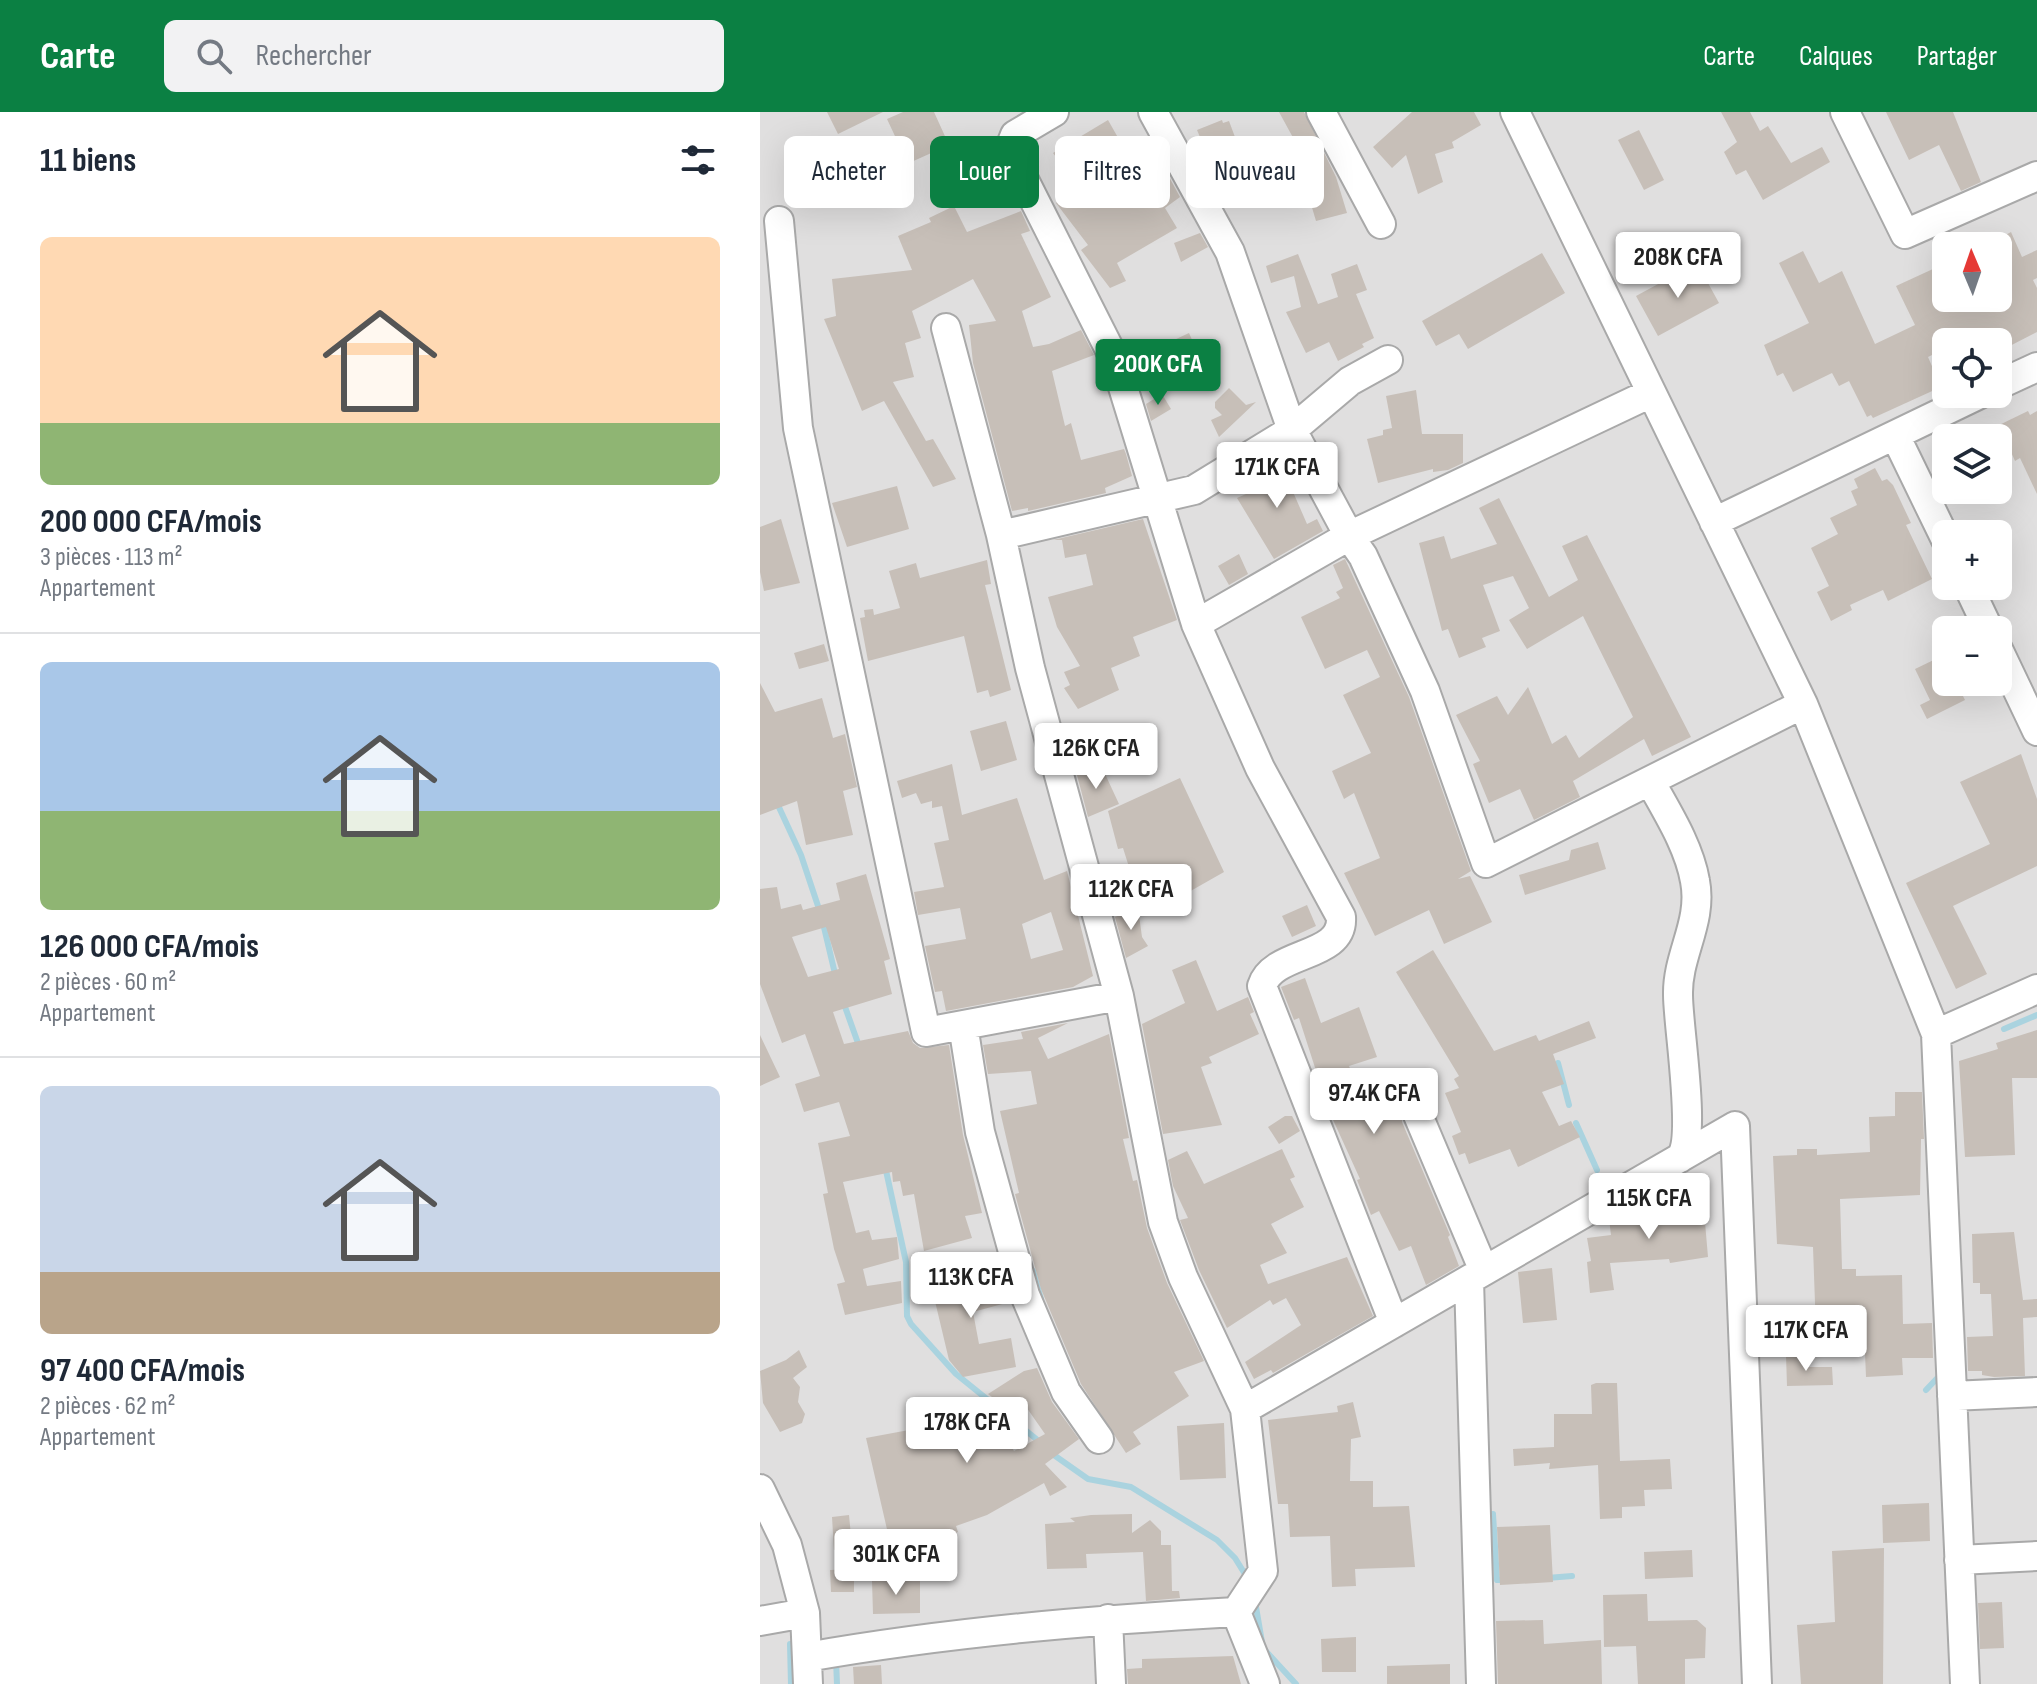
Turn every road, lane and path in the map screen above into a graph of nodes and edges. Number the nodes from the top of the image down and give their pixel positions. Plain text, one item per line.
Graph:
1 (1054, 112) edge
2 (1153, 112) edge
3 (1321, 112) edge
4 (1515, 112) edge
5 (1845, 112) edge
6 (2037, 176) edge
7 (779, 221) dead end
8 (1381, 224) dead end
9 (946, 328) dead end
10 (1388, 360) dead end
11 (2037, 367) edge
12 (2012, 379) edge
13 (1651, 393) junction
14 (1951, 408) edge
15 (1292, 430) junction
16 (1895, 435) junction
17 (1155, 498) junction
18 (1936, 520) edge
19 (1714, 522) junction
20 (1001, 535) junction
21 (1349, 536) junction
22 (1196, 624) junction
23 (2012, 678) edge
24 (1803, 704) junction
25 (2037, 731) edge
26 (1650, 781) junction
27 (2037, 989) edge
28 (1119, 996) junction
29 (963, 1025) junction
30 (1936, 1034) junction
31 (1418, 1115) dead end
32 (1680, 1158) junction
33 (1477, 1275) junction
34 (1394, 1323) junction
35 (2037, 1392) edge
36 (1952, 1396) junction
37 (1245, 1409) junction
38 (1099, 1439) dead end
39 (760, 1489) edge
40 (2037, 1556) edge
41 (1959, 1560) junction
42 (1236, 1612) junction
43 (805, 1613) junction
44 (1108, 1619) junction
45 (760, 1621) edge
46 (807, 1670) edge
47 (1111, 1684) edge
48 (1265, 1684) edge
49 (1481, 1684) edge
50 (1757, 1684) edge
51 (1965, 1684) edge

1 - 17 street
2 - 15 street
3 - 8 street
4 - 13 street
5 - 6 street
7 - 29 street
9 - 20 street
10 - 15 street
11 - 12 street
13 - 19 street
13 - 21 street
14 - 16 street
15 - 17 street
15 - 21 street
16 - 18 street
16 - 19 street
17 - 20 street
17 - 22 street
19 - 24 street
20 - 28 street
21 - 22 street
21 - 26 street
22 - 34 street
23 - 25 street
24 - 26 street
24 - 30 street
26 - 32 street
27 - 30 street
28 - 29 street
28 - 37 street
29 - 38 street
30 - 36 street
31 - 33 street
32 - 33 street
32 - 50 street
33 - 34 street
33 - 49 street
34 - 37 street
35 - 36 street
36 - 41 street
37 - 42 street
39 - 43 street
40 - 41 street
41 - 51 street
42 - 44 street
42 - 48 street
43 - 45 street
43 - 46 street
44 - 46 street
44 - 47 street

